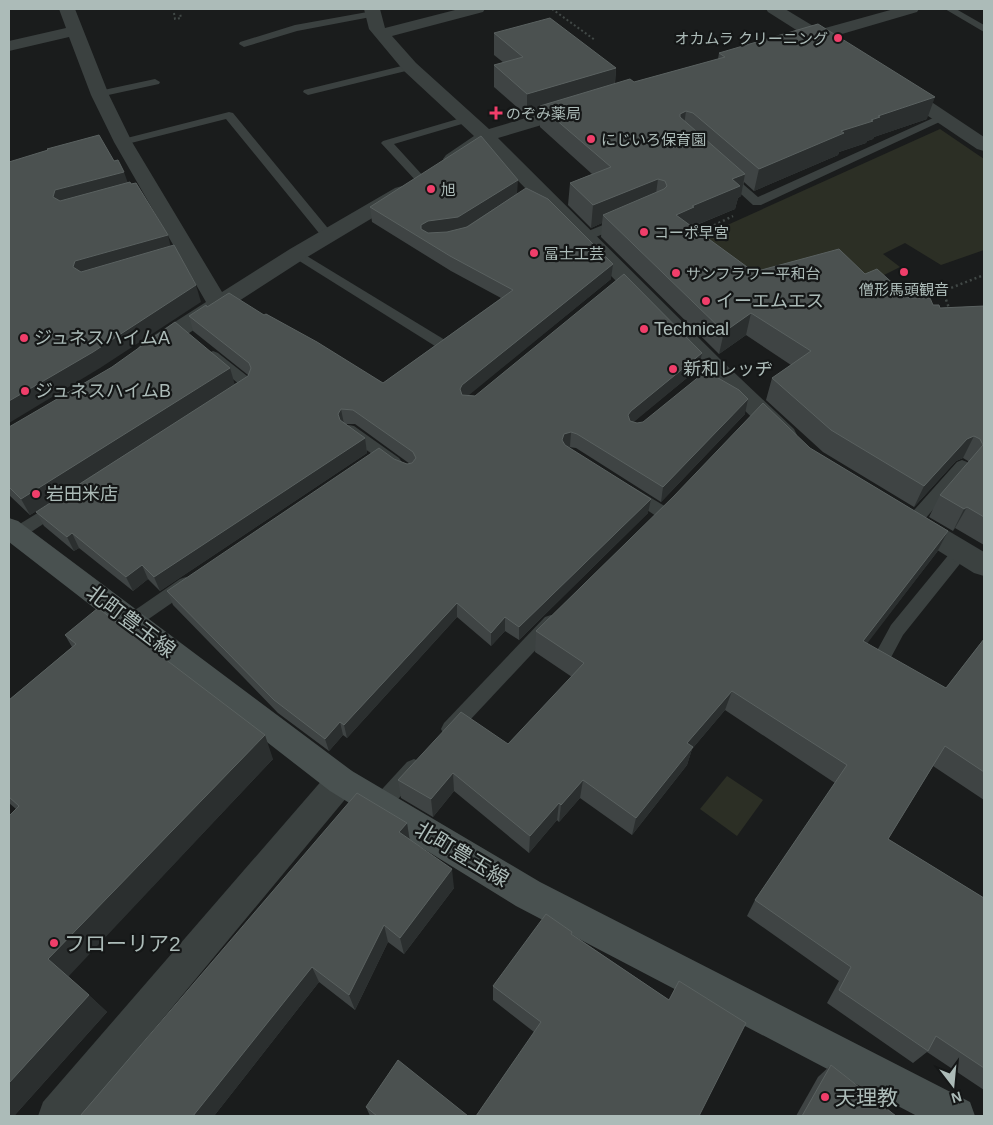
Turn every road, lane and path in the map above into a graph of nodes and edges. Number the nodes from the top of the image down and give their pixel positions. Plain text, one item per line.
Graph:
1 (67, 9) edge
2 (477, 9) edge
3 (552, 9) edge
4 (774, 9) edge
5 (911, 9) edge
6 (950, 9) edge
7 (373, 11) edge
8 (174, 13) dead end
9 (180, 13) dead end
10 (984, 28) edge
11 (75, 31) junction
12 (381, 34) junction
13 (816, 36) junction
14 (595, 40) dead end
15 (244, 44) dead end
16 (9, 46) edge
17 (779, 47) edge
18 (848, 56) edge
19 (410, 67) junction
20 (887, 81) edge
21 (155, 82) dead end
22 (308, 92) dead end
23 (99, 94) junction
24 (590, 105) edge
25 (942, 117) junction
26 (468, 119) junction
27 (486, 136) junction
28 (123, 142) junction
29 (984, 145) edge
30 (713, 164) edge
31 (421, 180) junction
32 (758, 202) junction
33 (630, 218) edge
34 (695, 234) edge
35 (327, 235) junction
36 (586, 237) junction
37 (297, 254) junction
38 (984, 275) edge
39 (943, 292) junction
40 (901, 297) edge
41 (218, 303) junction
42 (952, 317) edge
43 (191, 338) junction
44 (440, 342) edge
45 (132, 360) edge
46 (220, 402) edge
47 (349, 430) edge
48 (799, 448) edge
49 (381, 453) junction
50 (365, 464) edge
51 (962, 466) edge
52 (408, 472) edge
53 (620, 486) edge
54 (73, 497) edge
55 (676, 498) edge
56 (662, 512) junction
57 (904, 517) joint
58 (649, 526) edge
59 (12, 531) edge
60 (960, 551) junction
61 (984, 565) edge
62 (196, 578) edge
63 (560, 614) edge
64 (131, 622) junction
65 (882, 658) edge
66 (438, 742) edge
67 (426, 756) edge
68 (341, 781) junction
69 (380, 804) junction
70 (57, 1116) edge
71 (956, 1116) edge

1 - 11 street
2 - 12 street
3 - 14 path
4 - 13 street
5 - 13 street
6 - 10 lane
7 - 12 street
7 - 15 lane
8 - 9 path
11 - 16 street
11 - 23 street
12 - 19 street
13 - 17 street
13 - 18 street
19 - 22 lane
19 - 26 street
20 - 25 street
21 - 23 lane
23 - 28 street
24 - 27 street
25 - 29 street
25 - 32 lane
26 - 27 street
26 - 31 lane
27 - 31 street
27 - 36 street
28 - 35 lane
28 - 41 street
30 - 32 lane
31 - 35 street
32 - 34 path
33 - 36 lane
35 - 37 street
36 - 48 street
37 - 41 street
37 - 44 lane
38 - 39 path
39 - 40 path
39 - 42 path
41 - 43 street
43 - 45 street
43 - 46 lane
47 - 49 lane
49 - 50 lane
49 - 52 lane
51 - 57 lane
53 - 56 lane
54 - 59 lane
55 - 56 lane
56 - 58 lane
57 - 60 street
59 - 64 main road, 北町豊玉線
60 - 61 street
60 - 65 lane
62 - 64 lane
63 - 66 lane
64 - 68 main road, 北町豊玉線
67 - 69 lane
68 - 69 main road, 北町豊玉線
68 - 70 street
69 - 71 main road, 北町豊玉線

